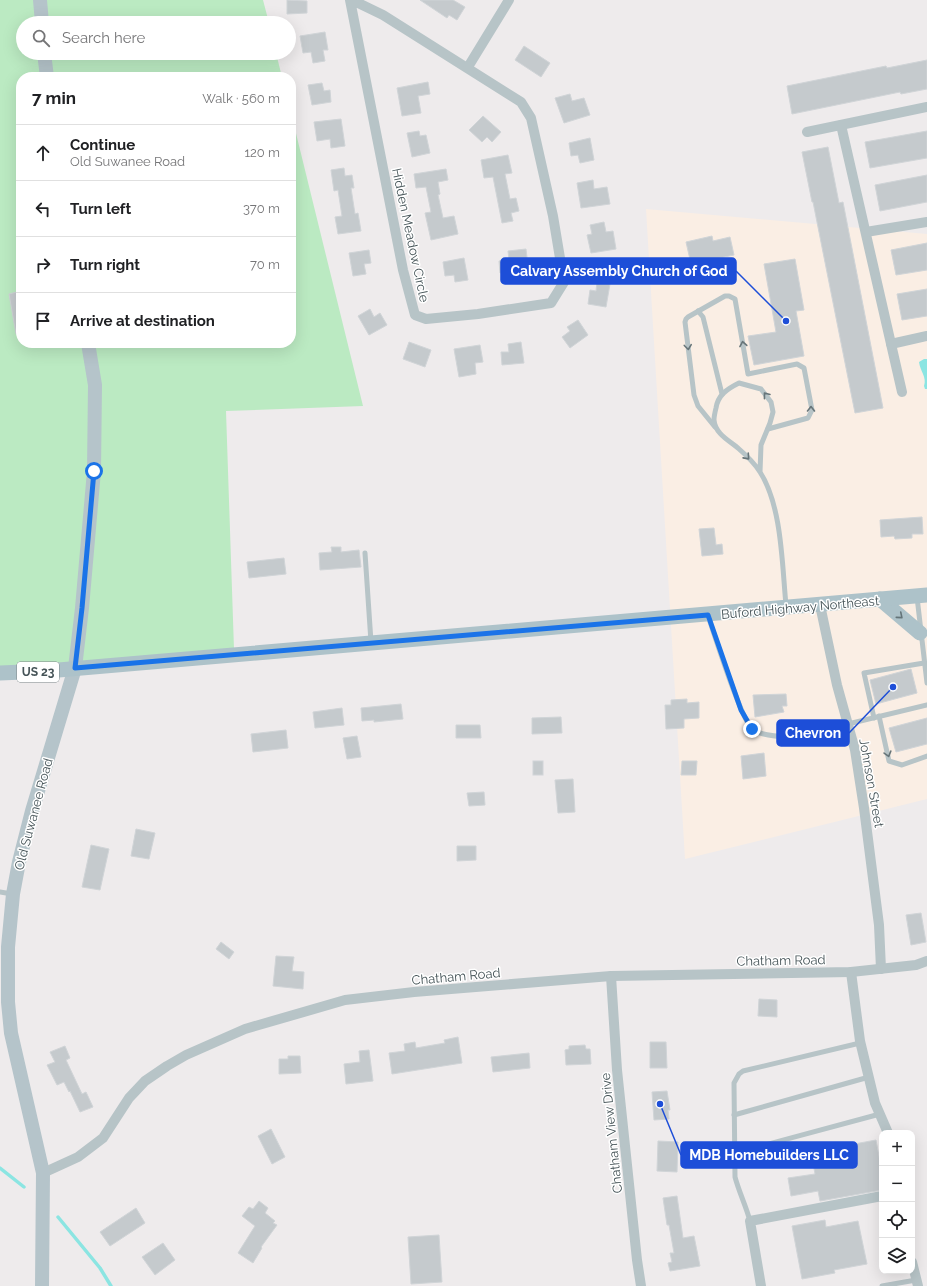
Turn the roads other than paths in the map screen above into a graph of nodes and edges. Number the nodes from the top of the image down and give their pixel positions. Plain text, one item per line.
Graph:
1 (40, 0) edge
2 (351, 0) edge
3 (509, 0) edge
4 (41, 16) edge
5 (45, 60) edge
6 (468, 67) junction
7 (46, 72) edge
8 (927, 107) edge
9 (841, 125) junction
10 (807, 132) dead end
11 (927, 222) edge
12 (866, 232) junction
13 (698, 311) junction
14 (927, 336) edge
15 (891, 344) junction
16 (89, 348) edge
17 (748, 374) junction
18 (747, 385) junction
19 (902, 392) dead end
20 (722, 394) junction
21 (715, 427) junction
22 (768, 429) junction
23 (760, 472) junction
24 (365, 553) dead end
25 (922, 596) edge
26 (880, 600) junction
27 (820, 605) junction
28 (786, 608) junction
29 (708, 615) junction
30 (920, 633) junction
31 (371, 643) junction
32 (924, 662) junction
33 (75, 668) junction
34 (926, 670) edge
35 (0, 673) edge
36 (927, 683) edge
37 (927, 705) edge
38 (876, 717) junction
39 (848, 724) junction
40 (850, 734) junction
41 (927, 756) edge
42 (7, 893) edge
43 (927, 961) edge
44 (882, 968) junction
45 (851, 972) junction
46 (611, 976) junction
47 (860, 1043) junction
48 (869, 1077) junction
49 (880, 1114) junction
50 (734, 1115) junction
51 (887, 1130) edge
52 (735, 1153) junction
53 (43, 1173) junction
54 (879, 1197) edge
55 (750, 1221) junction
56 (917, 1283) edge
57 (42, 1286) edge
58 (641, 1286) edge
59 (761, 1286) edge
60 (882, 1286) edge

1 - 4 street
2 - 6 street, Hidden Meadow Circle
2 - 6 street, Hidden Meadow Circle
3 - 6 street
5 - 7 street
8 - 9 street
9 - 10 street
9 - 12 street
11 - 12 street
12 - 15 street
17 -> 13 lane
13 - 20 lane
13 -> 21 lane
14 - 15 street
15 - 19 street
16 - 33 street, Old Suwanee Road
17 - 18 lane
22 -> 17 lane
18 - 20 lane
22 -> 18 lane
20 - 21 lane
21 -> 23 lane
22 - 23 lane
23 - 28 lane
24 - 31 lane
25 - 26 main road, Buford Highway Northeast / US 23
25 - 30 lane
26 - 27 main road, Buford Highway Northeast / US 23
26 -> 30 main road
27 - 28 main road, Buford Highway Northeast / US 23
27 - 39 street, Johnson Street
28 - 29 main road, Buford Highway Northeast / US 23
29 - 31 main road, Buford Highway Northeast / US 23
29 - 40 lane
30 - 32 lane
31 - 33 main road, Buford Highway Northeast / US 23
32 - 34 lane
32 - 38 lane
33 - 35 main road, US 23
33 - 42 street, Old Suwanee Road
34 - 36 lane
37 - 38 lane
38 - 39 lane
38 -> 41 lane
39 - 40 street, Johnson Street
40 - 44 street, Johnson Street
42 - 53 street, Old Suwanee Road
43 - 44 street, Chatham Road
44 - 45 street, Chatham Road
45 - 46 street, Chatham Road
45 - 47 street
46 - 53 street, Chatham Road
46 - 58 street, Chatham View Drive
47 - 48 street
47 - 50 lane
48 - 49 street
48 - 50 lane
49 - 51 street
49 - 52 lane
50 - 52 lane
52 - 55 lane
53 - 57 street, Old Suwanee Road
54 - 55 street
55 - 59 street
56 - 60 lane

